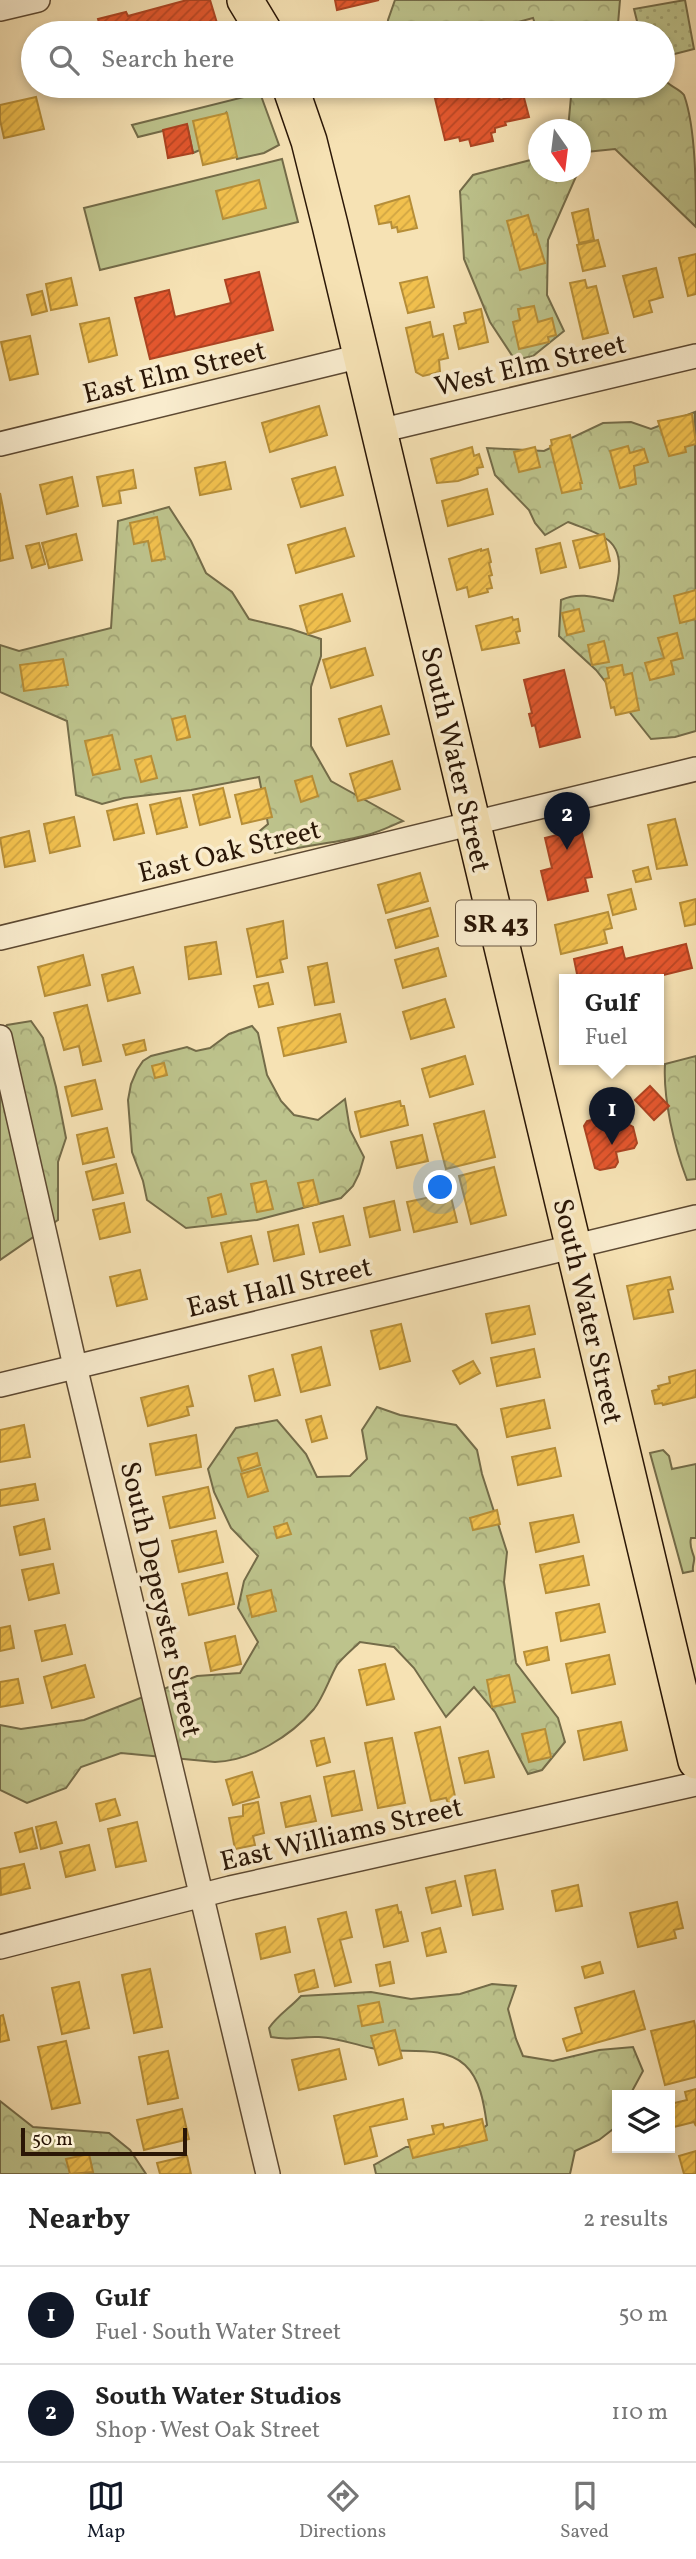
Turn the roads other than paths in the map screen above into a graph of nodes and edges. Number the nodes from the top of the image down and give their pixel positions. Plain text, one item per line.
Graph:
1 (38, 0) edge
2 (245, 0) edge
3 (0, 9) edge
4 (258, 21) edge
5 (294, 98) edge
6 (361, 356) junction
7 (696, 356) edge
8 (379, 431) junction
9 (0, 444) edge
10 (696, 769) edge
11 (472, 822) junction
12 (0, 938) edge
13 (0, 1037) edge
14 (696, 1217) edge
15 (573, 1246) junction
16 (75, 1366) junction
17 (0, 1385) edge
18 (696, 1761) edge
19 (696, 1784) edge
20 (201, 1896) junction
21 (0, 1947) edge
22 (268, 2174) edge

1 - 3 street
2 - 4 main road
5 - 6 main road, South Water Street / SR 43
6 - 8 main road, South Water Street / SR 43
6 - 9 street, East Elm Street
7 - 8 street, West Elm Street
8 - 11 main road, South Water Street / SR 43
10 - 11 street, East Oak Street
11 - 12 street, East Oak Street
11 - 15 main road, South Water Street / SR 43
13 - 16 street, South Depeyster Street
14 - 15 street, East Hall Street
15 - 16 street, East Hall Street
15 - 18 main road, South Water Street / SR 43
16 - 17 street, East Hall Street
16 - 20 street, South Depeyster Street
19 - 20 street, East Williams Street
20 - 21 street, East Williams Street
20 - 22 street, South Depeyster Street

